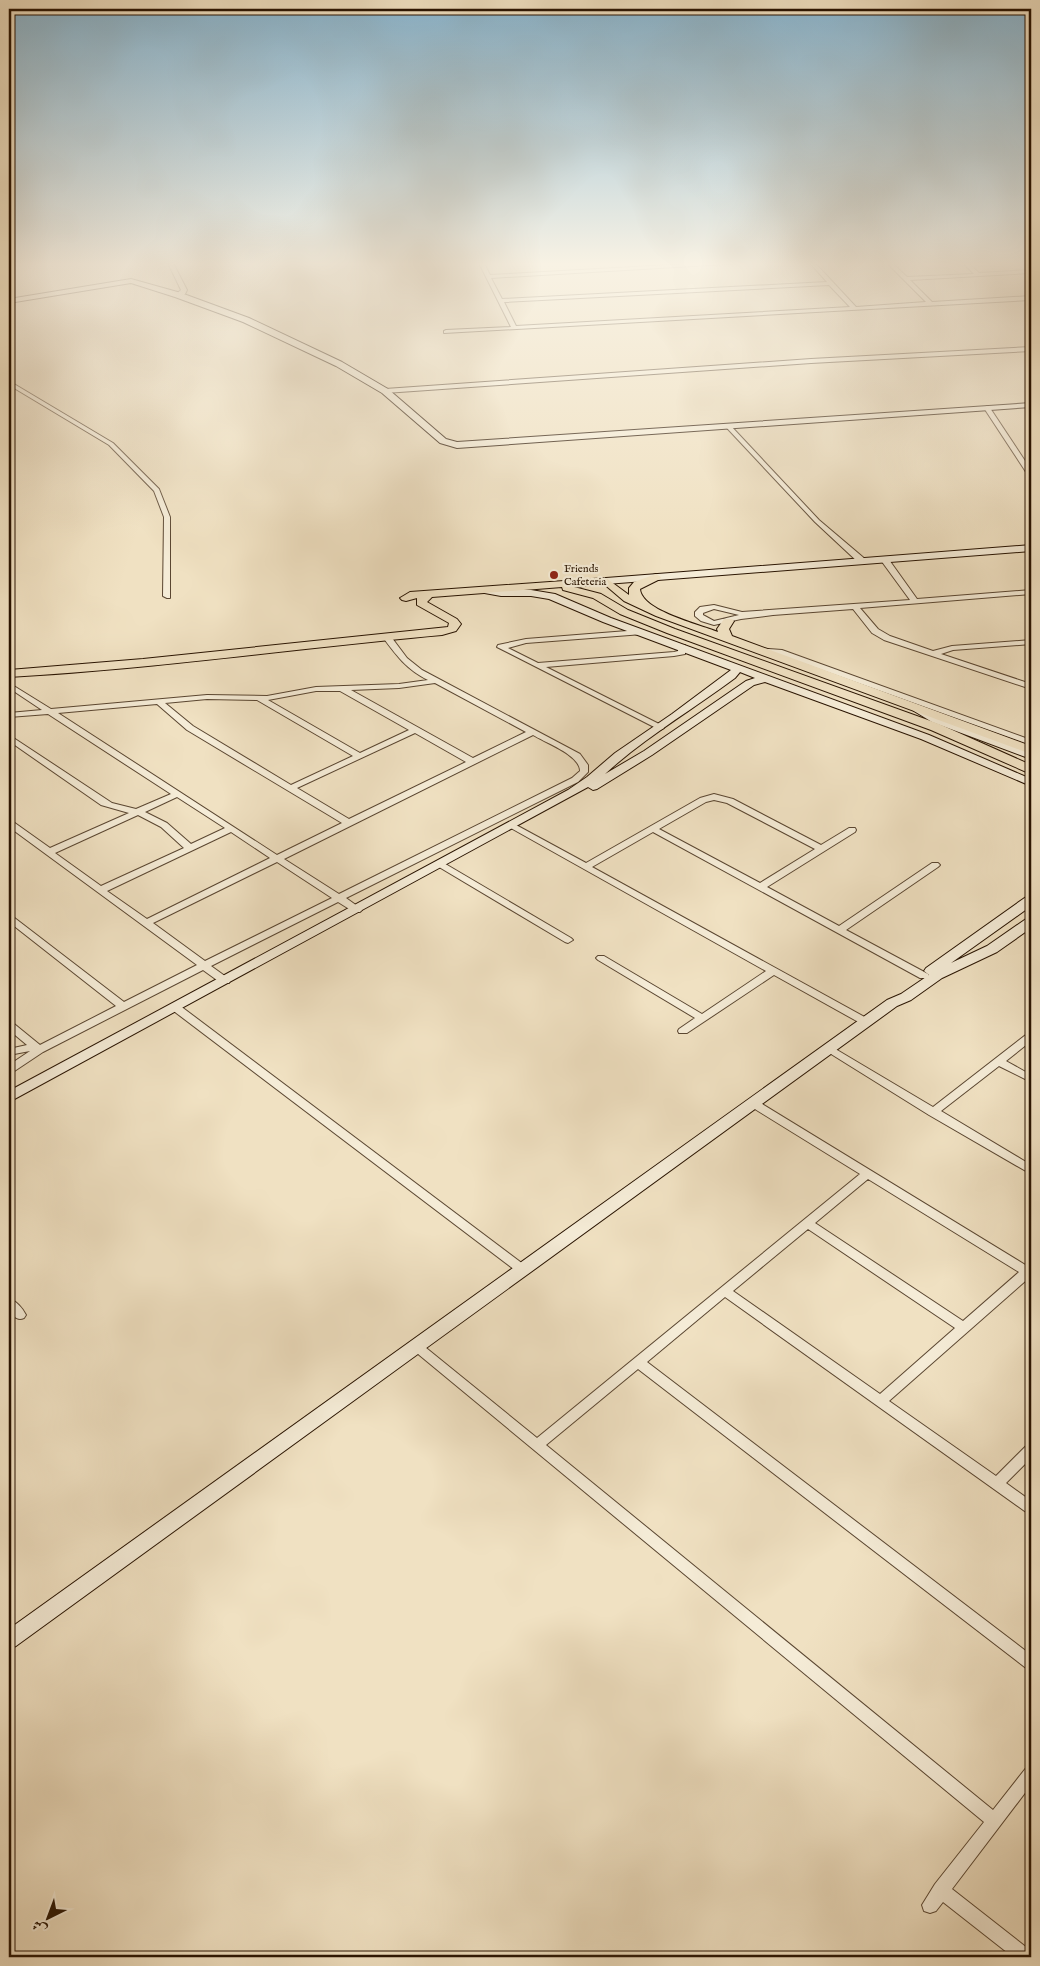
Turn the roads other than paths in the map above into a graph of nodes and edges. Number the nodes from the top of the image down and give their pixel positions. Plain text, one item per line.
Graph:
1 (321, 355) edge
2 (926, 355) edge
3 (9, 383) edge
4 (385, 391) junction
5 (1031, 406) edge
6 (987, 408) junction
7 (728, 426) junction
8 (1031, 474) edge
9 (1031, 548) edge
10 (884, 559) junction
11 (862, 561) junction
12 (656, 577) junction
13 (604, 581) junction
14 (536, 586) junction
15 (484, 590) junction
16 (1031, 592) edge
17 (429, 594) junction
18 (167, 596) dead end
19 (914, 602) junction
20 (855, 607) junction
21 (429, 609) junction
22 (773, 613) junction
23 (640, 618) junction
24 (728, 621) junction
25 (688, 624) junction
26 (640, 632) junction
27 (671, 632) junction
28 (386, 636) junction
29 (721, 636) junction
30 (1031, 642) edge
31 (682, 647) junction
32 (758, 650) junction
33 (932, 654) junction
34 (537, 665) junction
35 (411, 666) junction
36 (736, 666) junction
37 (9, 674) edge
38 (767, 678) junction
39 (1031, 680) edge
40 (435, 681) junction
41 (810, 682) junction
42 (780, 683) junction
43 (9, 686) edge
44 (1027, 686) edge
45 (390, 687) junction
46 (341, 688) junction
47 (703, 696) junction
48 (260, 699) junction
49 (158, 700) junction
50 (860, 700) junction
51 (722, 702) junction
52 (918, 709) junction
53 (47, 710) junction
54 (9, 715) edge
55 (869, 717) junction
56 (660, 728) junction
57 (415, 730) junction
58 (533, 732) junction
59 (996, 734) junction
60 (9, 737) edge
61 (1031, 742) edge
62 (1031, 750) edge
63 (360, 756) junction
64 (1031, 756) edge
65 (473, 762) junction
66 (1031, 770) edge
67 (1031, 783) edge
68 (291, 788) junction
69 (178, 794) junction
70 (545, 809) junction
71 (137, 812) junction
72 (9, 822) edge
73 (350, 823) junction
74 (513, 826) junction
75 (231, 829) junction
76 (653, 829) junction
77 (852, 830) dead end
78 (190, 848) junction
79 (822, 849) junction
80 (49, 852) junction
81 (277, 859) junction
82 (442, 865) junction
83 (935, 865) dead end
84 (586, 867) junction
85 (760, 886) junction
86 (101, 890) junction
87 (338, 898) junction
88 (1031, 900) edge
89 (357, 910) junction
90 (9, 918) edge
91 (1031, 922) edge
92 (146, 923) junction
93 (840, 930) junction
94 (568, 940) dead end
95 (601, 958) dead end
96 (204, 966) junction
97 (773, 970) junction
98 (924, 976) junction
99 (225, 981) junction
100 (892, 1003) junction
101 (123, 1006) junction
102 (175, 1007) junction
103 (702, 1018) junction
104 (866, 1022) junction
105 (9, 1025) edge
106 (683, 1031) dead end
107 (1031, 1036) edge
108 (37, 1049) junction
109 (828, 1049) junction
110 (9, 1052) edge
111 (999, 1061) junction
112 (9, 1070) edge
113 (1031, 1079) edge
114 (9, 1097) edge
115 (754, 1103) junction
116 (933, 1112) junction
117 (1031, 1170) edge
118 (868, 1173) junction
119 (807, 1223) junction
120 (523, 1270) junction
121 (1030, 1270) edge
122 (725, 1291) junction
123 (9, 1304) edge
124 (20, 1315) dead end
125 (964, 1328) junction
126 (416, 1346) junction
127 (638, 1362) junction
128 (880, 1401) junction
129 (538, 1445) junction
130 (1031, 1450) edge
131 (997, 1484) junction
132 (1031, 1508) edge
133 (9, 1640) edge
134 (1031, 1663) edge
135 (1031, 1773) edge
136 (994, 1821) junction
137 (941, 1890) junction
138 (930, 1905) dead end
139 (1026, 1957) edge

1 - 4 street
2 - 4 street
3 - 18 street
4 - 7 street
5 - 6 street
6 - 7 street
6 - 8 street
7 - 11 street
9 - 10 street
10 - 11 street
10 - 19 street
11 - 12 street
12 - 13 street
12 - 25 main road
13 - 14 main road
13 - 23 main road
13 - 25 main road
14 - 15 main road
14 - 23 main road
15 - 17 main road
15 - 26 street
16 - 19 street
17 - 21 main road
17 - 21 main road
19 - 20 street
20 - 22 street
20 - 33 street
21 - 28 main road
22 - 24 street
22 - 24 street
23 - 27 main road
24 - 29 main road
25 - 29 main road
26 - 31 street
26 - 34 street
27 - 29 main road
27 - 31 main road
27 - 41 main road
28 - 35 street
28 - 37 main road
29 - 32 main road
30 - 33 street
31 - 34 street
31 - 36 street
32 - 52 main road
32 - 59 street
33 - 44 street
34 - 56 street
35 - 40 street
35 - 45 street
36 - 38 street
36 - 47 street
38 - 42 street
38 - 51 street
39 - 44 street
40 - 45 street
40 - 58 street
41 - 42 main road
41 - 50 main road
42 - 55 street
43 - 53 street
45 - 46 street
46 - 48 street
46 - 57 street
47 - 51 street
47 - 56 street
48 - 49 street
48 - 63 street
49 - 53 street
49 - 68 street
50 - 55 main road
50 - 66 main road
51 - 70 street
52 - 59 main road
52 - 64 street
53 - 54 street
53 - 69 street
55 - 67 street
56 - 70 street
57 - 63 street
57 - 65 street
58 - 65 street
58 - 87 street
59 - 61 street
59 - 62 main road
60 - 71 street
63 - 68 street
65 - 73 street
68 - 73 street
69 - 71 street
69 - 75 street
70 - 74 street
71 - 78 street
71 - 80 street
72 - 80 street
73 - 81 street
74 - 82 street
74 - 84 street
75 - 78 street
75 - 81 street
76 - 79 street
76 - 84 street
76 - 85 street
77 - 79 street
78 - 86 street
79 - 85 street
80 - 86 street
81 - 87 street
81 - 92 street
82 - 89 street
82 - 94 street
83 - 93 street
84 - 97 street
85 - 93 street
86 - 92 street
87 - 89 street
87 - 96 street
88 - 98 street
89 - 99 street
90 - 101 street
91 - 100 street
92 - 96 street
93 - 98 street
95 - 103 street
96 - 99 street
96 - 101 street
97 - 103 street
97 - 104 street
98 - 100 street
99 - 102 street
100 - 104 street
101 - 108 street
102 - 114 street
102 - 120 street
103 - 106 street
104 - 109 street
105 - 108 street
107 - 111 street
108 - 110 street
108 - 112 street
109 - 115 street
109 - 116 street
111 - 113 street
111 - 116 street
115 - 118 street
115 - 120 street
116 - 117 street
118 - 119 street
118 - 121 street
119 - 122 street
119 - 125 street
120 - 126 street
121 - 125 street
122 - 127 street
122 - 128 street
123 - 124 street
125 - 128 street
126 - 129 street
126 - 133 street
127 - 129 street
127 - 134 street
128 - 131 street
129 - 136 street
130 - 131 street
131 - 132 street
135 - 136 street
136 - 137 street
137 - 138 street
137 - 139 street

